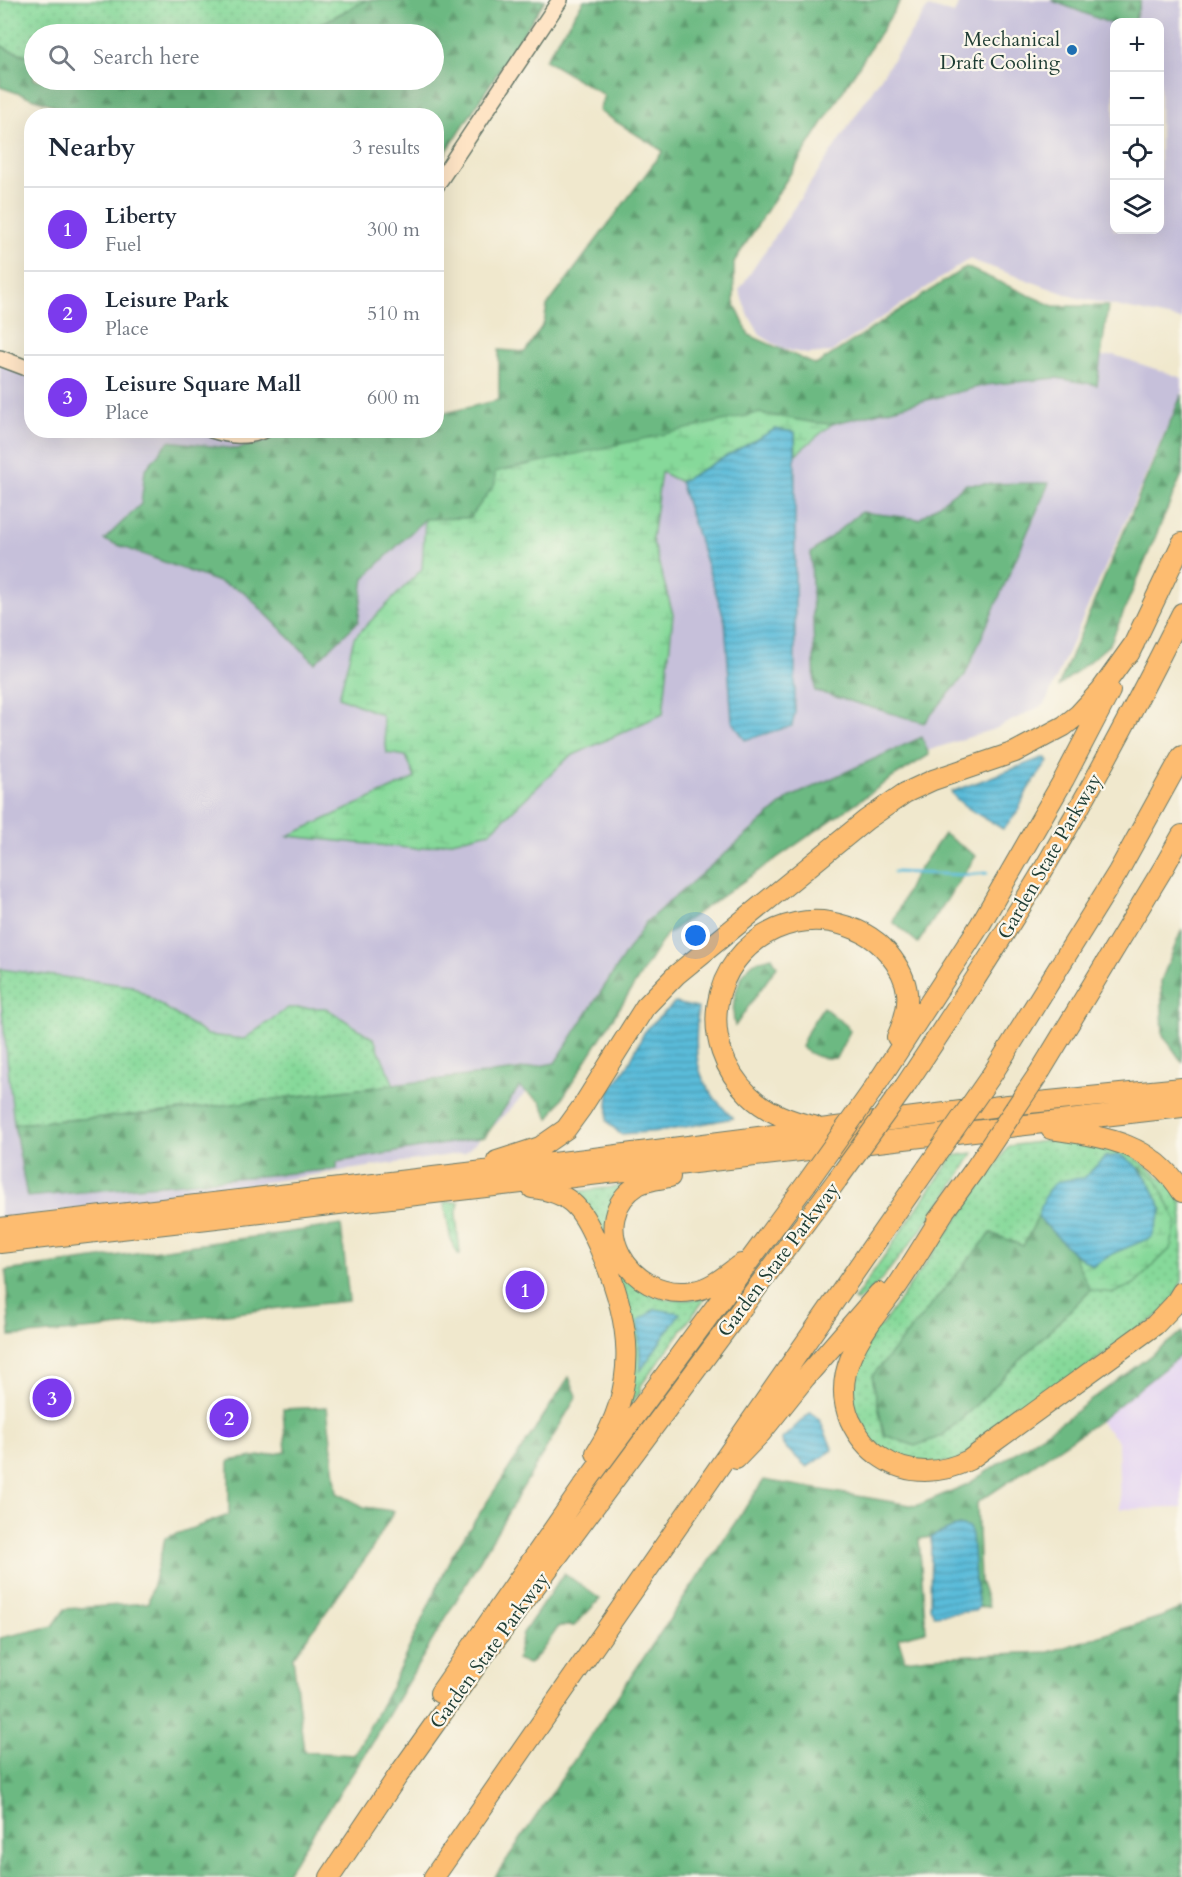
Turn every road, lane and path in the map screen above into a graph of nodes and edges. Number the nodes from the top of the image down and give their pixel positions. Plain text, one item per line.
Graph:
1 (560, 0) edge
2 (444, 174) edge
3 (0, 358) edge
4 (24, 367) edge
5 (1182, 543) edge
6 (1182, 613) edge
7 (1134, 644) junction
8 (1182, 756) edge
9 (1182, 835) edge
10 (1182, 856) edge
11 (1164, 867) junction
12 (888, 1065) junction
13 (1182, 1088) edge
14 (1182, 1107) edge
15 (1025, 1126) junction
16 (824, 1128) junction
17 (708, 1161) junction
18 (460, 1173) junction
19 (505, 1185) junction
20 (1182, 1192) edge
21 (945, 1212) junction
22 (0, 1228) edge
23 (0, 1243) edge
24 (755, 1253) junction
25 (1182, 1292) edge
26 (582, 1488) junction
27 (698, 1497) junction
28 (397, 1778) junction
29 (330, 1877) edge
30 (434, 1877) edge

1 - 2 street
3 - 4 street
5 - 7 highway
6 - 28 highway, Garden State Parkway, bridge
7 - 12 highway
7 - 18 highway
8 - 27 highway, bridge
9 - 11 highway
10 - 11 highway
11 - 21 highway, bridge
12 - 16 highway
12 - 24 highway, bridge
13 - 16 highway
14 - 15 highway
15 - 17 highway
15 - 20 highway
16 - 18 highway
17 - 19 highway
17 - 24 highway
18 - 22 highway
19 - 23 highway
19 - 26 highway
21 - 25 highway
21 - 27 highway
24 - 26 highway
26 - 28 highway
27 - 30 highway
28 - 29 highway, Garden State Parkway

